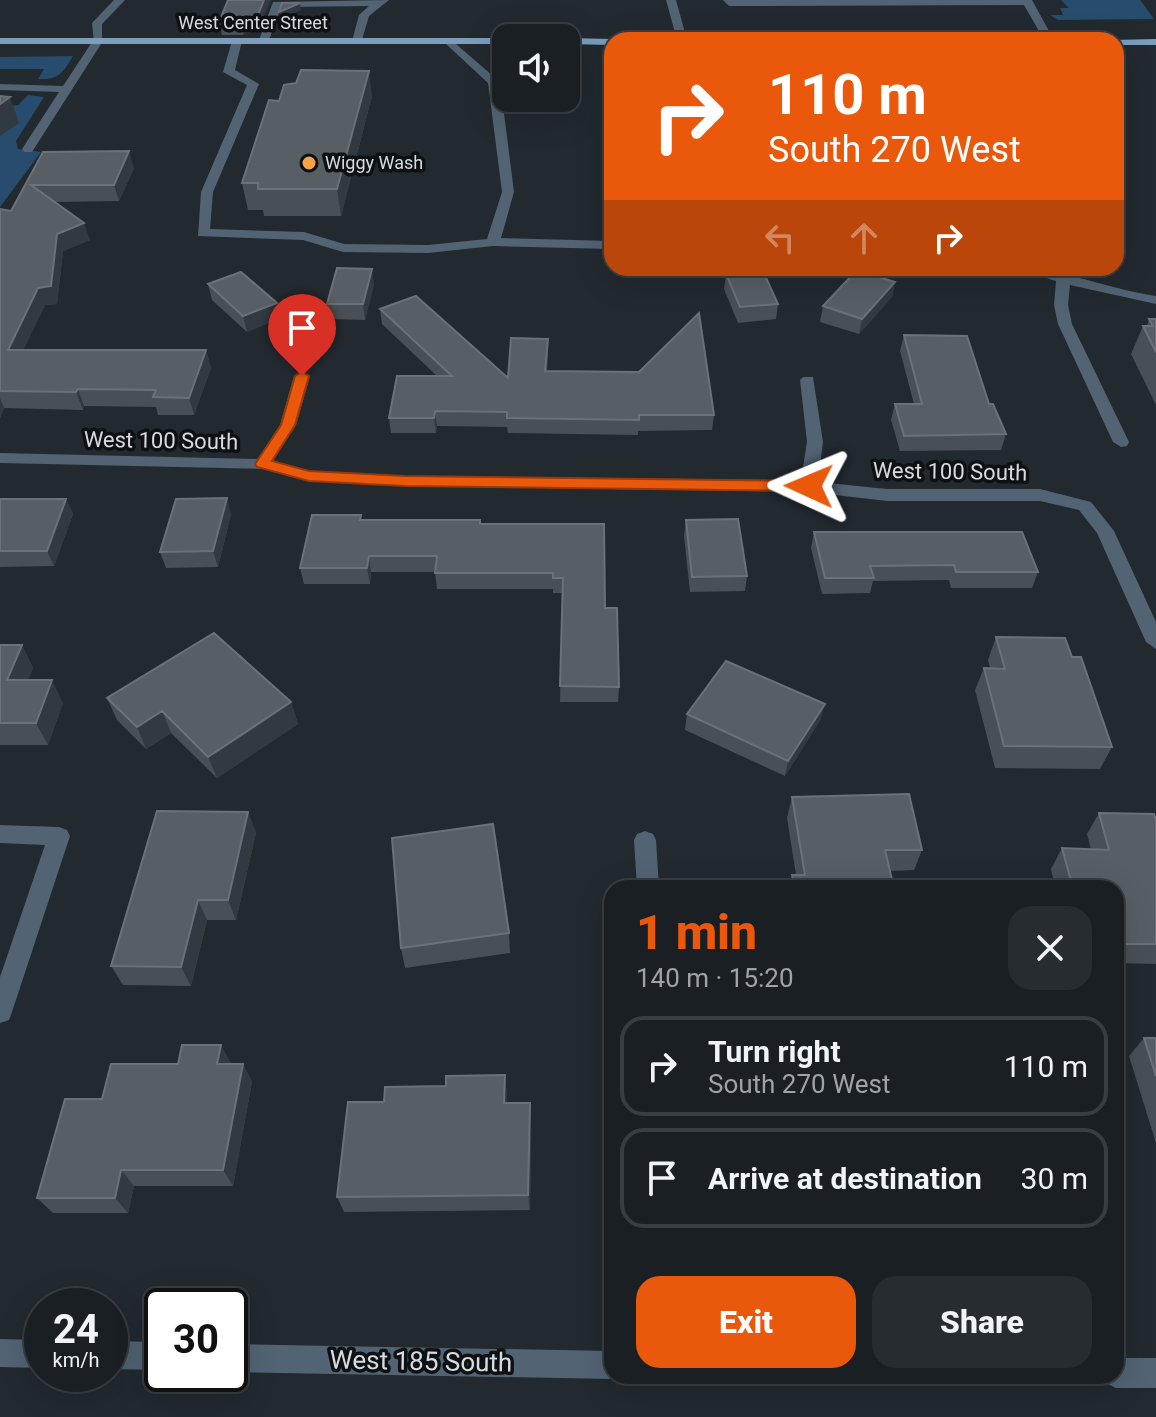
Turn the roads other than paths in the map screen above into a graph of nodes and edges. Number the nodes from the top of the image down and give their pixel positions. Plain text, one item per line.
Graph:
1 (120, 0) edge
2 (671, 0) edge
3 (728, 0) edge
4 (1027, 1) edge
5 (383, 2) edge
6 (680, 32) edge
7 (1044, 32) edge
8 (264, 40) junction
9 (0, 41) edge
10 (98, 41) junction
11 (237, 41) junction
12 (357, 41) junction
13 (449, 41) junction
14 (492, 41) edge
15 (580, 41) edge
16 (604, 42) edge
17 (1124, 42) edge
18 (1156, 42) edge
19 (0, 87) edge
20 (64, 89) junction
21 (28, 149) dead end
22 (493, 242) junction
23 (604, 245) edge
24 (1059, 276) edge
25 (1064, 277) junction
26 (1156, 300) edge
27 (302, 376) dead end
28 (808, 380) dead end
29 (1121, 442) dead end
30 (0, 458) edge
31 (263, 464) junction
32 (809, 486) junction
33 (1156, 642) edge
34 (0, 834) edge
35 (645, 840) dead end
36 (648, 880) edge
37 (0, 1012) edge
38 (0, 1353) edge
39 (24, 1354) edge
40 (248, 1358) edge
41 (604, 1365) edge
42 (1124, 1373) edge
43 (1156, 1373) edge

1 - 10 street
2 - 6 street
3 - 4 street
4 - 7 street
5 - 8 street
5 - 12 street
8 - 11 main road, West Center Street
8 - 12 main road, West Center Street
9 - 10 main road, West Center Street
10 - 11 main road, West Center Street
10 - 20 street
11 - 22 street
12 - 13 main road, West Center Street
13 - 14 main road, West Center Street
13 - 22 street
15 - 16 main road
17 - 18 main road
19 - 20 street
20 - 21 street
22 - 23 street
24 - 25 street
25 - 26 street
25 - 29 street
27 - 31 street
28 - 32 street
30 - 31 street, West 100 South
31 - 32 street, West 100 South
32 - 33 street, West 100 South
34 - 37 street
35 - 36 street
38 - 39 street
40 - 41 street, West 185 South
42 - 43 street

